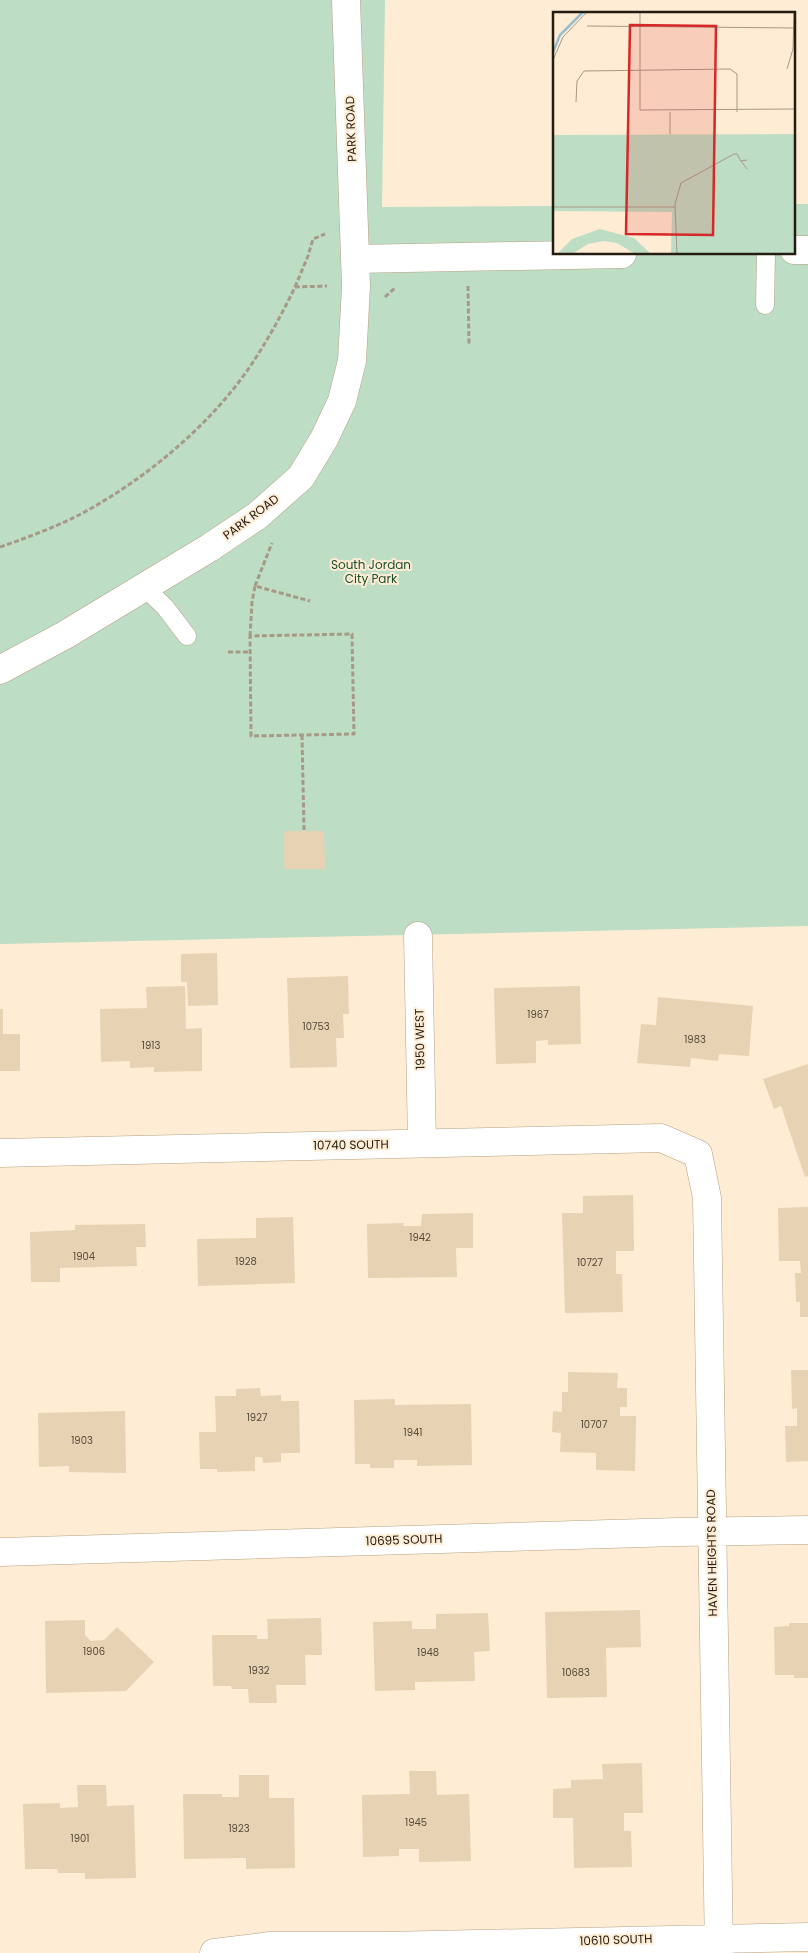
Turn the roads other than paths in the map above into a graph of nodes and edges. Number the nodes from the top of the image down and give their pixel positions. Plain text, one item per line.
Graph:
1 (346, 0) edge
2 (569, 255) edge
3 (766, 255) edge
4 (356, 259) junction
5 (765, 305) dead end
6 (144, 587) junction
7 (188, 636) dead end
8 (0, 670) edge
9 (418, 936) dead end
10 (422, 1143) junction
11 (0, 1153) edge
12 (698, 1154) joint
13 (808, 1530) edge
14 (711, 1532) junction
15 (0, 1552) edge
16 (808, 1937) edge
17 (718, 1946) edge
18 (214, 1953) edge

1 - 4 street, PARK ROAD
2 - 4 street
3 - 5 lane
4 - 6 street, PARK ROAD
6 - 7 lane
6 - 8 street, PARK ROAD
9 - 10 street, 1950 WEST
10 - 11 street, 10740 SOUTH
10 - 12 street, 10740 SOUTH
12 - 14 street, HAVEN HEIGHTS ROAD
13 - 14 street, 10695 SOUTH
14 - 15 street, 10695 SOUTH
14 - 17 street, HAVEN HEIGHTS ROAD
16 - 17 street, 10610 SOUTH
17 - 18 street, 10610 SOUTH

